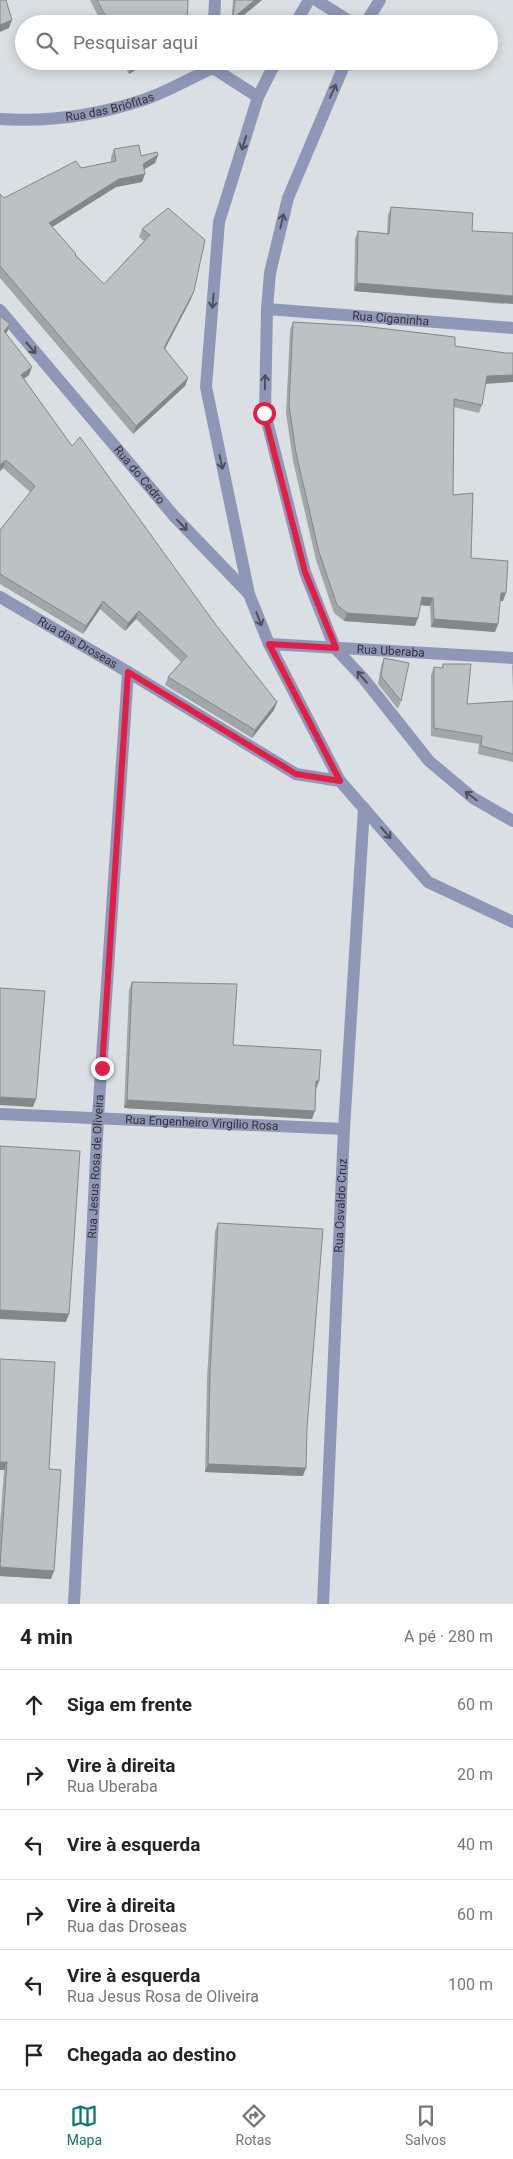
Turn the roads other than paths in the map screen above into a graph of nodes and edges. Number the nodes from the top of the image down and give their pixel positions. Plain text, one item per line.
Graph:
1 (215, 0) edge
2 (309, 0) edge
3 (316, 0) edge
4 (380, 0) edge
5 (214, 15) edge
6 (300, 15) edge
7 (340, 15) edge
8 (371, 15) edge
9 (203, 70) edge
10 (220, 70) edge
11 (271, 70) edge
12 (342, 70) edge
13 (258, 96) junction
14 (0, 119) edge
15 (267, 309) junction
16 (0, 310) edge
17 (513, 328) edge
18 (249, 594) junction
19 (0, 597) edge
20 (269, 644) junction
21 (336, 648) junction
22 (513, 658) edge
23 (128, 672) junction
24 (340, 781) junction
25 (364, 808) junction
26 (513, 821) edge
27 (513, 922) edge
28 (0, 1114) edge
29 (98, 1117) junction
30 (344, 1129) junction
31 (74, 1604) edge
32 (324, 1604) edge

1 - 5 street
2 - 6 street
3 - 7 street
4 - 8 street
9 - 14 street, Rua das Briófitas
10 - 13 street
11 - 13 street
15 -> 12 street
13 -> 18 street
15 - 17 street, Rua Ciganinha
21 -> 15 street
16 -> 18 street, Rua do Cedro
18 -> 20 street, Rua do Cedro
19 - 23 street, Rua das Droseas
20 - 21 street, Rua Uberaba
20 - 24 street, Rua do Cedro
21 - 22 street, Rua Uberaba
26 -> 21 street
23 - 24 street, Rua das Droseas
23 - 29 street, Rua Jesus Rosa de Oliveira
24 - 25 street, Rua do Cedro
25 -> 27 street, Rua do Cedro
25 - 30 street, Rua Osvaldo Cruz
28 - 29 street, Rua Engenheiro Virgílio Rosa
29 - 30 street, Rua Engenheiro Virgílio Rosa
29 - 31 street, Rua Jesus Rosa de Oliveira
30 - 32 street, Rua Osvaldo Cruz

